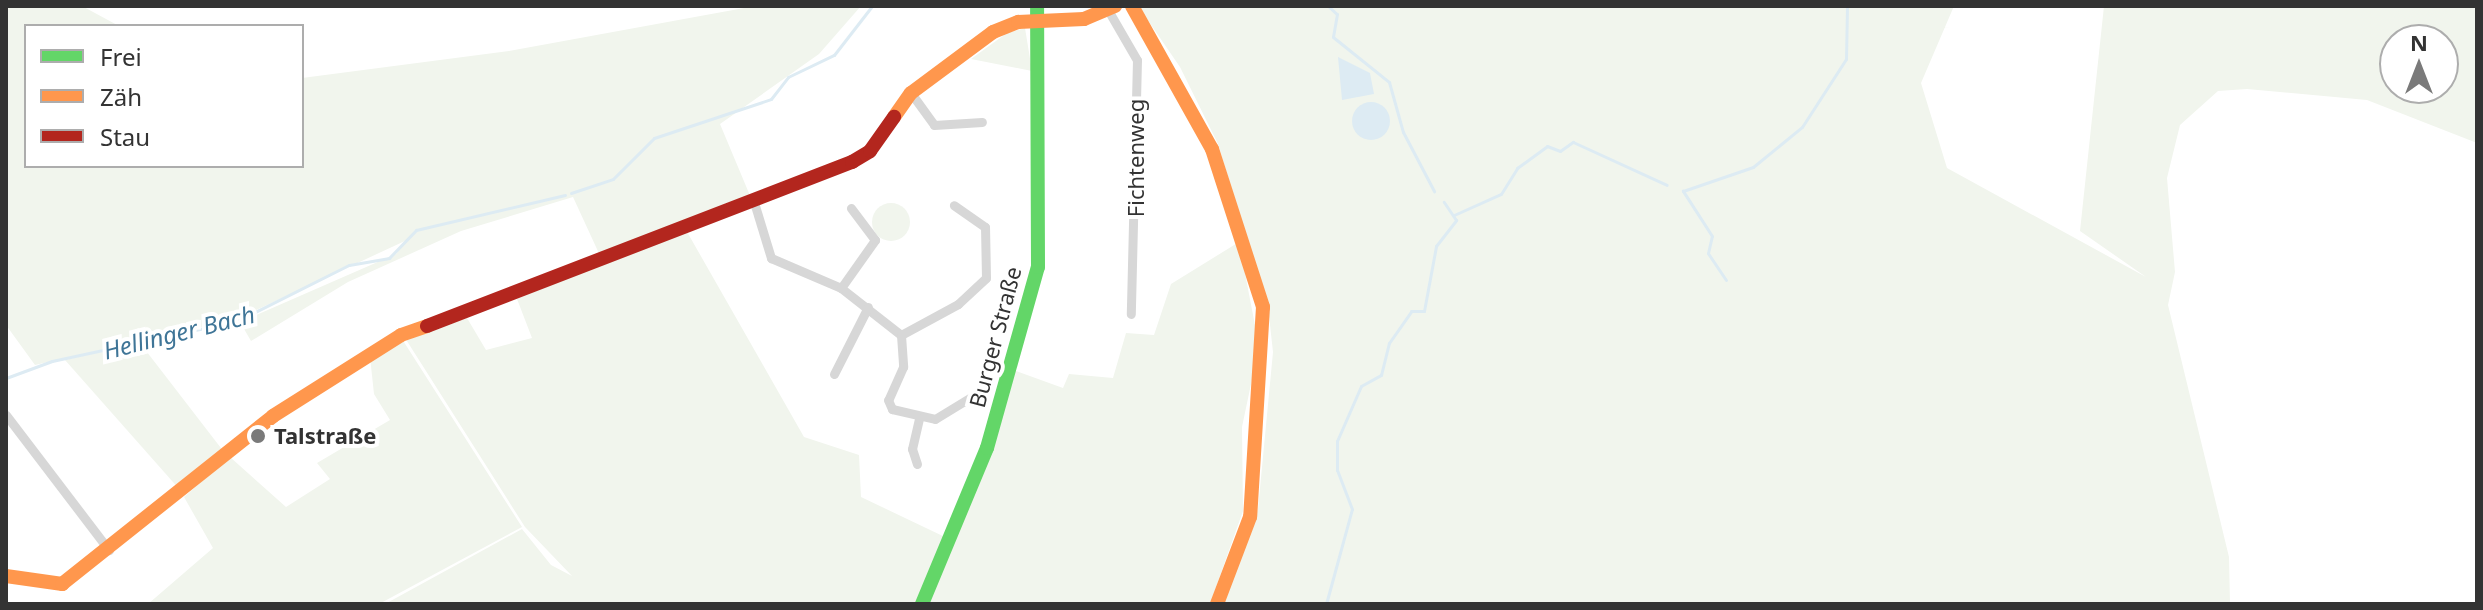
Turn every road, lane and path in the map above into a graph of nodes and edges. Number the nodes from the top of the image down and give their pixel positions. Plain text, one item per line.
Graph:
1 (1132, 6) edge
2 (1112, 8) edge
3 (1037, 13) edge
4 (911, 93) junction
5 (982, 122) dead end
6 (753, 199) junction
7 (954, 205) dead end
8 (851, 208) dead end
9 (841, 288) junction
10 (868, 307) junction
11 (1131, 314) dead end
12 (901, 335) junction
13 (834, 374) dead end
14 (976, 394) dead end
15 (6, 415) edge
16 (919, 419) junction
17 (917, 464) dead end
18 (109, 550) junction
19 (6, 576) edge
20 (922, 604) edge
21 (1217, 604) edge

1 - 21 street
2 - 3 street
2 - 11 street, Fichtenweg
3 - 4 street
3 - 20 street, Burger Straße
4 - 5 street
4 - 6 street
6 - 9 street
6 - 18 street
7 - 12 street
8 - 9 street
9 - 10 street
10 - 12 street
10 - 13 street
12 - 16 street
14 - 16 street
15 - 18 street
16 - 17 street
18 - 19 street

